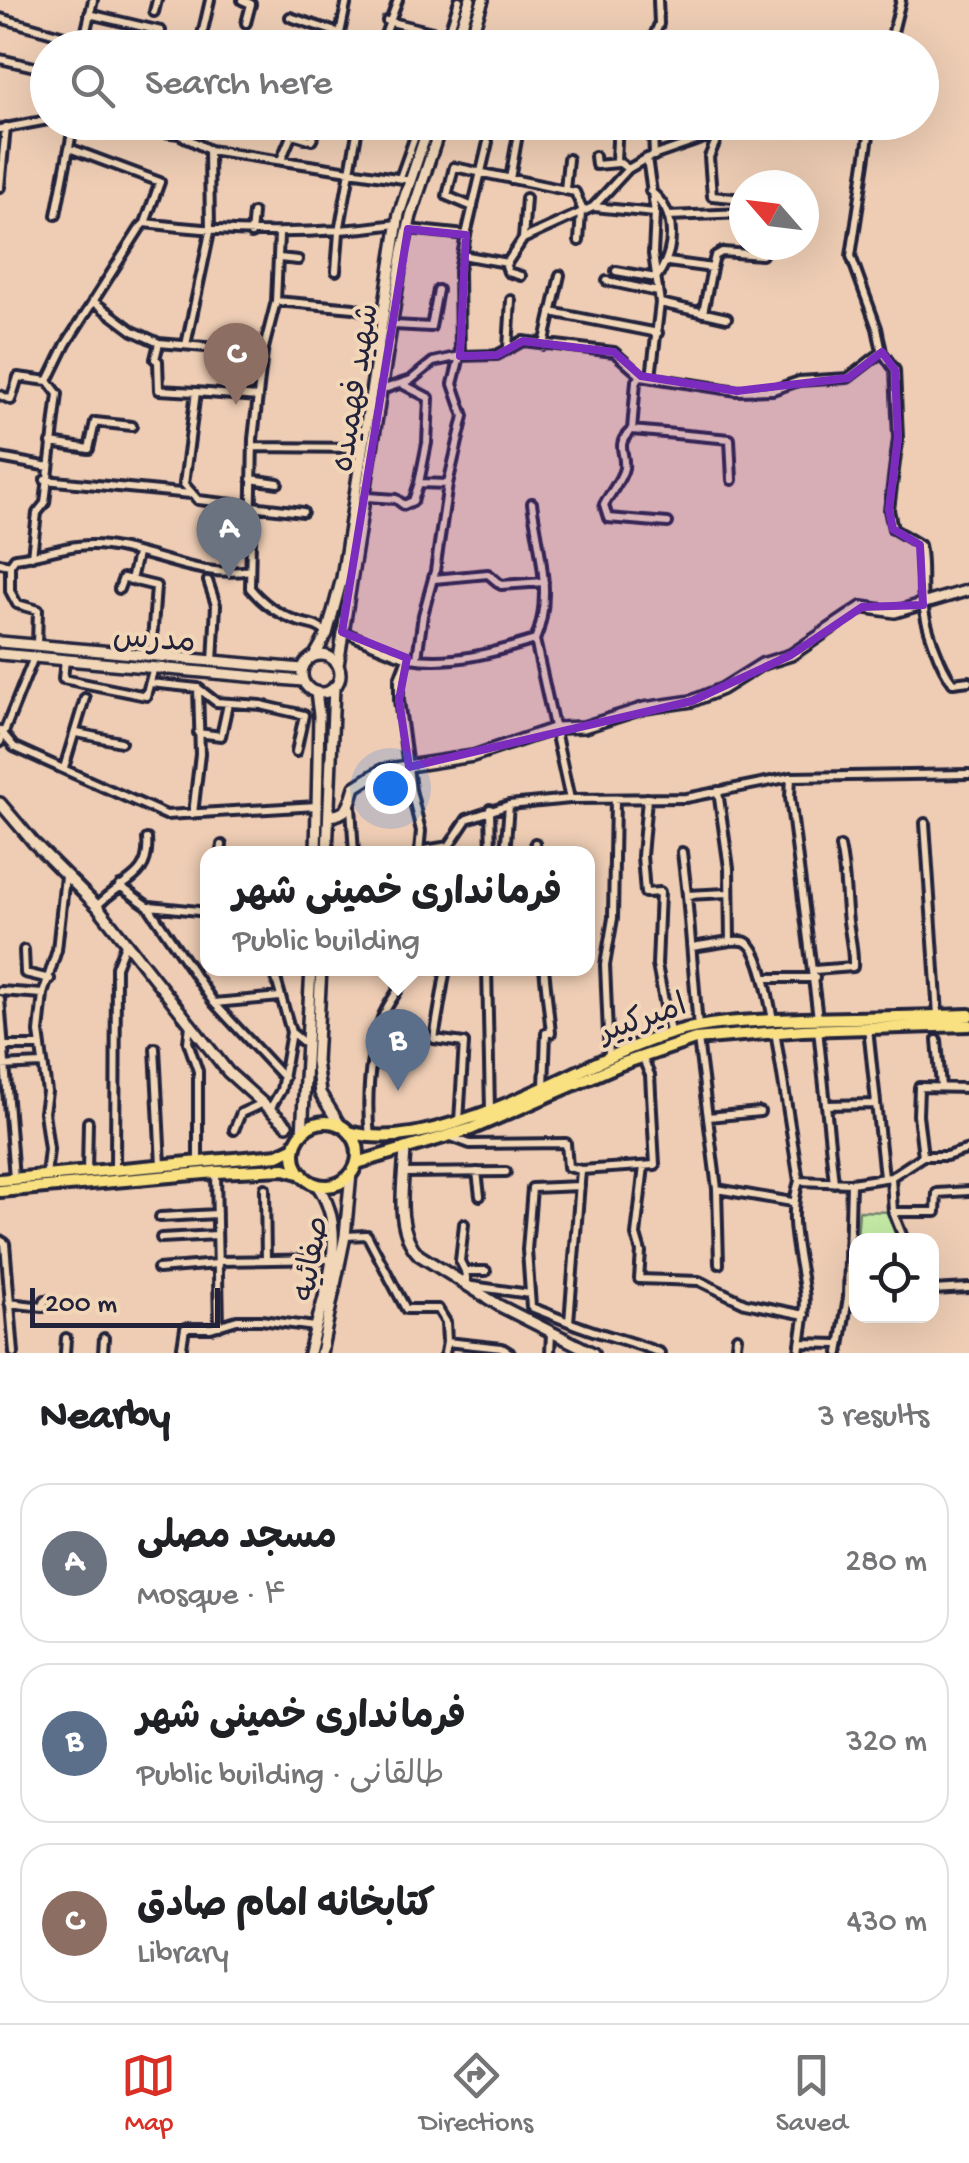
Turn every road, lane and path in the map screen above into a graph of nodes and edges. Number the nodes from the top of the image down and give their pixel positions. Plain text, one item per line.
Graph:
1 (94, 0) edge
2 (157, 0) edge
3 (242, 0) edge
4 (346, 0) edge
5 (398, 0) edge
6 (459, 0) edge
7 (470, 0) edge
8 (483, 0) edge
9 (658, 0) edge
10 (901, 0) edge
11 (207, 1) edge
12 (154, 12) dead end
13 (90, 14) junction
14 (290, 17) dead end
15 (0, 18) edge
16 (388, 21) junction
17 (246, 23) dead end
18 (36, 30) edge
19 (86, 30) edge
20 (157, 30) edge
21 (202, 30) edge
22 (330, 30) edge
23 (340, 30) edge
24 (385, 30) edge
25 (419, 30) edge
26 (454, 30) edge
27 (457, 30) edge
28 (473, 30) edge
29 (656, 30) edge
30 (894, 30) edge
31 (0, 60) edge
32 (30, 66) edge
33 (30, 123) edge
34 (3, 128) edge
35 (70, 140) edge
36 (191, 140) edge
37 (289, 140) edge
38 (355, 140) edge
39 (415, 140) edge
40 (423, 140) edge
41 (436, 140) edge
42 (517, 140) edge
43 (618, 140) edge
44 (652, 140) edge
45 (697, 140) edge
46 (716, 140) edge
47 (868, 140) edge
48 (488, 142) dead end
49 (69, 148) junction
50 (210, 150) junction
51 (595, 156) dead end
52 (651, 157) junction
53 (568, 159) dead end
54 (281, 160) junction
55 (618, 163) junction
56 (348, 169) junction
57 (628, 169) junction
58 (481, 172) junction
59 (510, 178) junction
60 (405, 179) junction
61 (0, 188) edge
62 (565, 190) junction
63 (649, 190) junction
64 (526, 198) dead end
65 (729, 198) edge
66 (473, 207) junction
67 (593, 207) junction
68 (582, 211) junction
69 (654, 213) junction
70 (253, 214) dead end
71 (729, 214) edge
72 (56, 216) dead end
73 (668, 216) junction
74 (145, 223) junction
75 (397, 224) junction
76 (408, 228) junction
77 (210, 232) junction
78 (339, 232) junction
79 (251, 234) junction
80 (279, 235) junction
81 (466, 235) junction
82 (523, 239) junction
83 (579, 241) dead end
84 (729, 253) edge
85 (462, 255) junction
86 (279, 258) junction
87 (298, 260) dead end
88 (668, 262) junction
89 (505, 263) junction
90 (712, 268) junction
91 (336, 271) dead end
92 (616, 271) dead end
93 (560, 274) dead end
94 (520, 276) dead end
95 (656, 278) junction
96 (607, 281) dead end
97 (438, 290) dead end
98 (658, 292) junction
99 (511, 300) dead end
100 (92, 301) junction
101 (276, 301) junction
102 (660, 303) junction
103 (551, 312) junction
104 (703, 313) junction
105 (384, 318) junction
106 (727, 318) dead end
107 (394, 325) junction
108 (658, 333) junction
109 (160, 343) junction
110 (544, 345) junction
111 (186, 346) junction
112 (508, 349) junction
113 (263, 352) junction
114 (882, 352) junction
115 (460, 356) junction
116 (646, 376) junction
117 (48, 382) junction
118 (402, 384) junction
119 (384, 390) junction
120 (196, 392) junction
121 (0, 396) edge
122 (258, 397) junction
123 (132, 426) dead end
124 (632, 430) junction
125 (51, 443) junction
126 (253, 447) junction
127 (362, 448) junction
128 (0, 458) edge
129 (49, 466) junction
130 (252, 479) junction
131 (46, 480) junction
132 (732, 480) dead end
133 (418, 482) junction
134 (278, 483) dead end
135 (448, 484) junction
136 (192, 494) junction
137 (367, 498) junction
138 (532, 503) dead end
139 (250, 507) junction
140 (302, 512) dead end
141 (668, 523) dead end
142 (349, 533) junction
143 (361, 534) junction
144 (346, 549) junction
145 (358, 551) junction
146 (137, 554) junction
147 (32, 556) junction
148 (0, 563) edge
149 (10, 565) junction
150 (250, 570) junction
151 (433, 579) junction
152 (131, 580) junction
153 (208, 581) dead end
154 (544, 582) junction
155 (119, 589) dead end
156 (969, 590) edge
157 (922, 605) junction
158 (342, 632) junction
159 (327, 634) junction
160 (535, 640) junction
161 (0, 642) edge
162 (38, 645) junction
163 (0, 654) edge
164 (315, 656) junction
165 (34, 657) junction
166 (407, 658) junction
167 (417, 658) junction
168 (65, 660) junction
169 (152, 661) junction
170 (213, 662) junction
171 (338, 666) junction
172 (302, 669) junction
173 (303, 681) junction
174 (150, 682) junction
175 (969, 682) edge
176 (334, 687) junction
177 (198, 688) junction
178 (316, 692) junction
179 (85, 698) dead end
180 (228, 704) junction
181 (556, 728) junction
182 (77, 733) junction
183 (198, 733) junction
184 (2, 736) edge
185 (121, 742) dead end
186 (296, 752) dead end
187 (408, 767) junction
188 (64, 768) junction
189 (969, 774) edge
190 (791, 777) junction
191 (718, 792) junction
192 (647, 798) junction
193 (615, 799) junction
194 (570, 800) junction
195 (0, 803) edge
196 (509, 805) junction
197 (318, 806) junction
198 (351, 806) junction
199 (490, 809) junction
200 (193, 814) junction
201 (329, 816) junction
202 (926, 823) dead end
203 (147, 839) dead end
204 (316, 846) edge
205 (327, 846) edge
206 (354, 846) edge
207 (420, 846) edge
208 (448, 846) edge
209 (491, 846) edge
210 (506, 846) edge
211 (840, 847) dead end
212 (682, 852) dead end
213 (65, 876) junction
214 (120, 886) junction
215 (727, 893) junction
216 (687, 895) junction
217 (97, 906) junction
218 (148, 906) junction
219 (200, 911) edge
220 (730, 941) junction
221 (126, 942) junction
222 (691, 947) junction
223 (24, 950) dead end
224 (814, 974) junction
225 (275, 976) edge
226 (311, 976) edge
227 (319, 976) edge
228 (404, 976) edge
229 (445, 976) edge
230 (487, 976) edge
231 (545, 976) edge
232 (764, 978) junction
233 (50, 980) junction
234 (0, 991) edge
235 (43, 994) junction
236 (280, 997) junction
237 (0, 999) edge
238 (214, 1002) junction
239 (969, 1015) edge
240 (938, 1016) junction
241 (190, 1024) junction
242 (818, 1024) junction
243 (774, 1026) junction
244 (969, 1026) edge
245 (868, 1028) junction
246 (291, 1032) junction
247 (698, 1033) junction
248 (671, 1034) junction
249 (937, 1040) dead end
250 (2, 1046) edge
251 (41, 1046) junction
252 (308, 1046) junction
253 (155, 1048) dead end
254 (642, 1056) junction
255 (609, 1057) junction
256 (312, 1061) junction
257 (42, 1064) junction
258 (3, 1066) edge
259 (284, 1078) junction
260 (552, 1087) junction
261 (940, 1088) junction
262 (969, 1088) edge
263 (874, 1104) junction
264 (826, 1105) junction
265 (267, 1106) junction
266 (490, 1112) junction
267 (760, 1112) dead end
268 (708, 1117) junction
269 (88, 1122) dead end
270 (459, 1122) junction
271 (287, 1125) dead end
272 (345, 1128) junction
273 (234, 1130) dead end
274 (302, 1134) junction
275 (449, 1136) junction
276 (370, 1138) junction
277 (295, 1147) junction
278 (405, 1148) junction
279 (969, 1149) edge
280 (923, 1156) junction
281 (198, 1162) junction
282 (644, 1166) junction
283 (167, 1168) junction
284 (354, 1168) junction
285 (115, 1169) junction
286 (581, 1170) junction
287 (86, 1172) junction
288 (216, 1172) junction
289 (477, 1172) junction
290 (506, 1172) dead end
291 (404, 1173) junction
292 (302, 1174) junction
293 (46, 1176) junction
294 (887, 1177) junction
295 (14, 1178) junction
296 (0, 1180) edge
297 (798, 1181) junction
298 (834, 1183) junction
299 (851, 1183) junction
300 (316, 1184) junction
301 (580, 1186) junction
302 (266, 1188) dead end
303 (717, 1188) junction
304 (969, 1191) edge
305 (0, 1192) edge
306 (480, 1196) dead end
307 (792, 1202) junction
308 (894, 1212) junction
309 (217, 1214) junction
310 (160, 1216) dead end
311 (464, 1224) dead end
312 (851, 1233) edge
313 (902, 1233) edge
314 (217, 1235) junction
315 (346, 1236) junction
316 (161, 1238) dead end
317 (0, 1240) edge
318 (331, 1258) junction
319 (266, 1260) junction
320 (218, 1263) junction
321 (719, 1264) dead end
322 (158, 1270) dead end
323 (465, 1270) junction
324 (486, 1272) dead end
325 (469, 1285) junction
326 (969, 1288) edge
327 (939, 1290) edge
328 (530, 1294) junction
329 (45, 1300) dead end
330 (9, 1303) junction
331 (849, 1309) edge
332 (805, 1316) junction
333 (569, 1322) junction
334 (218, 1326) junction
335 (315, 1327) junction
336 (551, 1334) junction
337 (737, 1337) dead end
338 (66, 1338) dead end
339 (104, 1338) dead end
340 (447, 1342) junction
341 (800, 1343) junction
342 (839, 1348) edge
343 (14, 1353) edge
344 (65, 1353) edge
345 (103, 1353) edge
346 (181, 1353) edge
347 (309, 1353) edge
348 (321, 1353) edge
349 (445, 1353) edge
350 (510, 1353) edge
351 (550, 1353) edge
352 (593, 1353) edge
353 (660, 1353) edge
354 (735, 1353) edge
355 (800, 1353) edge

1 - 13 street
2 - 12 street
3 - 17 street
4 - 23 street
5 - 16 street
6 - 26 street
7 - 27 main road
8 - 28 main road
9 - 29 street
10 - 30 street
11 - 21 street
13 - 19 street
13 - 20 street
14 - 22 street
15 - 18 street
16 - 24 street
16 - 25 street
31 - 32 street
33 - 34 street
34 - 61 street
35 - 49 street
36 - 50 street
37 - 54 street
38 - 56 street
39 - 60 street
40 - 60 main road, شهید فهمیده
41 - 76 main road, شهید فهمیده
42 - 59 street
43 - 55 street
44 - 52 street
45 - 52 street
46 - 65 street
47 - 114 street
48 - 58 street
49 - 72 street
49 - 74 street
50 - 54 street
50 - 77 street
51 - 55 street
52 - 57 street
52 - 63 street
53 - 62 street
54 - 56 street
55 - 57 street
56 - 60 street
56 - 78 street
57 - 67 street
58 - 59 street
58 - 66 street
58 - 66 street
59 - 62 street
60 - 75 main road, شهید فهمیده
62 - 68 street
63 - 69 street
63 - 73 street
64 - 82 street
66 - 81 street
67 - 68 street
67 - 69 street
68 - 82 street
68 - 83 street
69 - 95 street
70 - 79 street
71 - 73 street
73 - 88 street
74 - 77 street
74 - 100 street
75 - 78 street
75 - 105 main road, شهید فهمیده
76 - 81 street
76 - 107 main road, شهید فهمیده
77 - 79 street
77 - 111 street
78 - 80 street
78 - 91 street
79 - 80 street
80 - 86 street
81 - 85 street
82 - 89 street
84 - 90 street
85 - 89 street
85 - 115 street
86 - 87 street
86 - 101 street
88 - 90 street
88 - 95 street
89 - 94 street
90 - 104 street
92 - 95 street
93 - 103 street
95 - 98 street
96 - 98 street
97 - 107 street
98 - 102 street
99 - 112 street
100 - 109 street
100 - 117 street
101 - 105 street
101 - 113 street
102 - 104 street
102 - 108 street
103 - 108 street
103 - 110 street
104 - 106 street
105 - 127 main road, شهید فهمیده
107 - 119 main road, شهید فهمیده
108 - 116 street
109 - 111 street
109 - 120 street
110 - 112 street
110 - 116 street
111 - 113 street
112 - 115 street
113 - 122 street
114 - 116 street
114 - 157 street
115 - 118 street
115 - 135 street
116 - 124 street
117 - 121 street
117 - 125 street
118 - 119 street
118 - 133 street
119 - 137 main road, شهید فهمیده
120 - 122 street
120 - 136 street
122 - 126 street
123 - 125 street
124 - 132 street
124 - 141 street
125 - 129 street
126 - 127 street
126 - 130 street
127 - 142 main road, شهید فهمیده
128 - 129 street
129 - 131 street
130 - 134 street
130 - 139 street
131 - 136 street
131 - 147 street
133 - 135 street
133 - 137 street
135 - 151 street
136 - 139 street
137 - 143 main road, شهید فهمیده
138 - 154 street
139 - 140 street
139 - 150 street
142 - 143 main road
142 - 144 main road, شهید فهمیده
143 - 145 main road, شهید فهمیده
144 - 145 main road
144 - 159 main road, شهید فهمیده
145 - 158 main road, شهید فهمیده
146 - 147 street
146 - 150 street
146 - 152 street
147 - 149 street
148 - 149 street
149 - 162 street
150 - 159 street
151 - 154 street
151 - 167 street
152 - 155 street
152 - 169 street
153 - 170 street
154 - 160 street
156 - 157 main road
157 - 175 street
157 - 181 main road
158 - 166 street
158 - 171 main road, شهید فهمیده
159 - 164 main road, شهید فهمیده
160 - 167 street
160 - 181 street
161 - 162 main road, مدرس
162 - 169 main road, مدرس
163 - 165 main road, مدرس
164 - 171 main road
164 - 172 main road
165 - 168 main road, مدرس
165 - 184 street
166 - 167 street
166 - 187 street
168 - 169 main road, مدرس
168 - 174 street
169 - 170 main road, مدرس
169 - 173 main road, مدرس
169 - 174 street
170 - 172 main road, مدرس
171 - 176 main road
172 - 173 main road
173 - 178 main road
174 - 177 street
176 - 178 main road
176 - 201 main road
177 - 180 street
177 - 183 street
178 - 197 main road
179 - 182 street
180 - 183 street
180 - 186 street
181 - 187 main road
181 - 194 street
182 - 185 street
182 - 188 street
183 - 200 street
184 - 188 street
187 - 198 main road
187 - 207 street
188 - 200 street
189 - 190 street
190 - 191 street
190 - 224 street
191 - 192 street
191 - 215 street
192 - 193 street
192 - 248 street
193 - 194 street
193 - 255 street
194 - 196 street
195 - 213 main road
196 - 199 street
196 - 210 street
197 - 200 street
197 - 204 main road
198 - 201 main road
198 - 206 street
199 - 208 street
199 - 209 street
201 - 205 main road
202 - 240 street
203 - 214 street
211 - 224 street
212 - 216 street
213 - 217 main road
213 - 233 street
214 - 217 street
214 - 218 street
215 - 216 street
215 - 220 street
216 - 222 street
217 - 221 main road
218 - 219 street
218 - 238 street
220 - 222 street
220 - 232 street
221 - 241 main road
221 - 285 street
222 - 247 street
223 - 233 street
224 - 232 street
224 - 242 street
225 - 236 street
226 - 252 main road
227 - 256 main road
228 - 276 street
229 - 270 street
230 - 266 street
231 - 260 street
232 - 243 street
233 - 235 street
234 - 235 street
235 - 251 street
236 - 238 street
236 - 246 street
237 - 250 street
238 - 259 street
239 - 240 main road, امیرکبیر
240 - 242 main road, امیرکبیر
241 - 265 main road
241 - 281 street
242 - 243 main road, امیرکبیر
242 - 245 main road, امیرکبیر
242 - 264 street
243 - 247 main road, امیرکبیر
243 - 297 street
244 - 245 main road, امیرکبیر
245 - 263 street
246 - 252 street
246 - 259 street
247 - 248 main road, امیرکبیر
247 - 254 main road, امیرکبیر
247 - 268 street
248 - 255 main road, امیرکبیر
249 - 261 street
250 - 251 street
250 - 258 street
251 - 257 street
252 - 256 main road
253 - 283 street
254 - 260 main road, امیرکبیر
254 - 282 street
255 - 260 main road, امیرکبیر
256 - 272 main road
256 - 274 main road
257 - 258 street
257 - 293 street
258 - 295 street
259 - 265 street
260 - 266 main road, امیرکبیر
260 - 275 main road, امیرکبیر
261 - 262 street
261 - 280 street
263 - 264 street
263 - 294 street
264 - 298 street
265 - 271 main road
265 - 273 street
266 - 270 main road, امیرکبیر
267 - 268 street
268 - 303 street
269 - 287 street
270 - 276 main road, امیرکبیر
272 - 274 main road
272 - 276 main road, امیرکبیر
272 - 284 main road
274 - 277 main road
275 - 278 main road, امیرکبیر
275 - 286 street
277 - 281 main road
277 - 292 main road
278 - 284 main road, امیرکبیر
278 - 291 main road
279 - 280 street
280 - 294 street
281 - 283 main road
282 - 286 street
282 - 332 street
283 - 285 main road
283 - 288 main road
283 - 305 main road
284 - 300 main road
284 - 315 main road, صفائیه
285 - 287 main road
286 - 301 street
287 - 293 main road
288 - 292 main road
288 - 309 street
289 - 290 street
289 - 291 street
289 - 306 street
291 - 325 main road
292 - 300 main road
293 - 295 main road
294 - 299 street
294 - 308 street
295 - 296 main road
297 - 298 street
297 - 307 street
298 - 299 street
299 - 312 street
300 - 318 main road, صفائیه
301 - 328 street
301 - 333 street
302 - 319 street
303 - 307 street
303 - 321 street
304 - 308 street
307 - 332 street
308 - 313 street
309 - 310 street
309 - 314 street
311 - 323 street
314 - 316 street
314 - 320 street
315 - 340 street
315 - 348 main road, صفائیه
317 - 330 street
318 - 319 street
318 - 335 main road, صفائیه
319 - 320 street
320 - 322 street
320 - 334 street
323 - 324 street
323 - 325 street
325 - 328 street
325 - 336 main road
326 - 327 street
328 - 333 street
329 - 330 street
330 - 343 street
331 - 342 street
332 - 341 street
333 - 353 street
334 - 335 street
334 - 346 street
335 - 347 main road, صفائیه
336 - 351 street
336 - 352 main road
337 - 354 street
338 - 344 street
339 - 345 street
340 - 349 street
340 - 350 street
341 - 342 street
341 - 355 street

